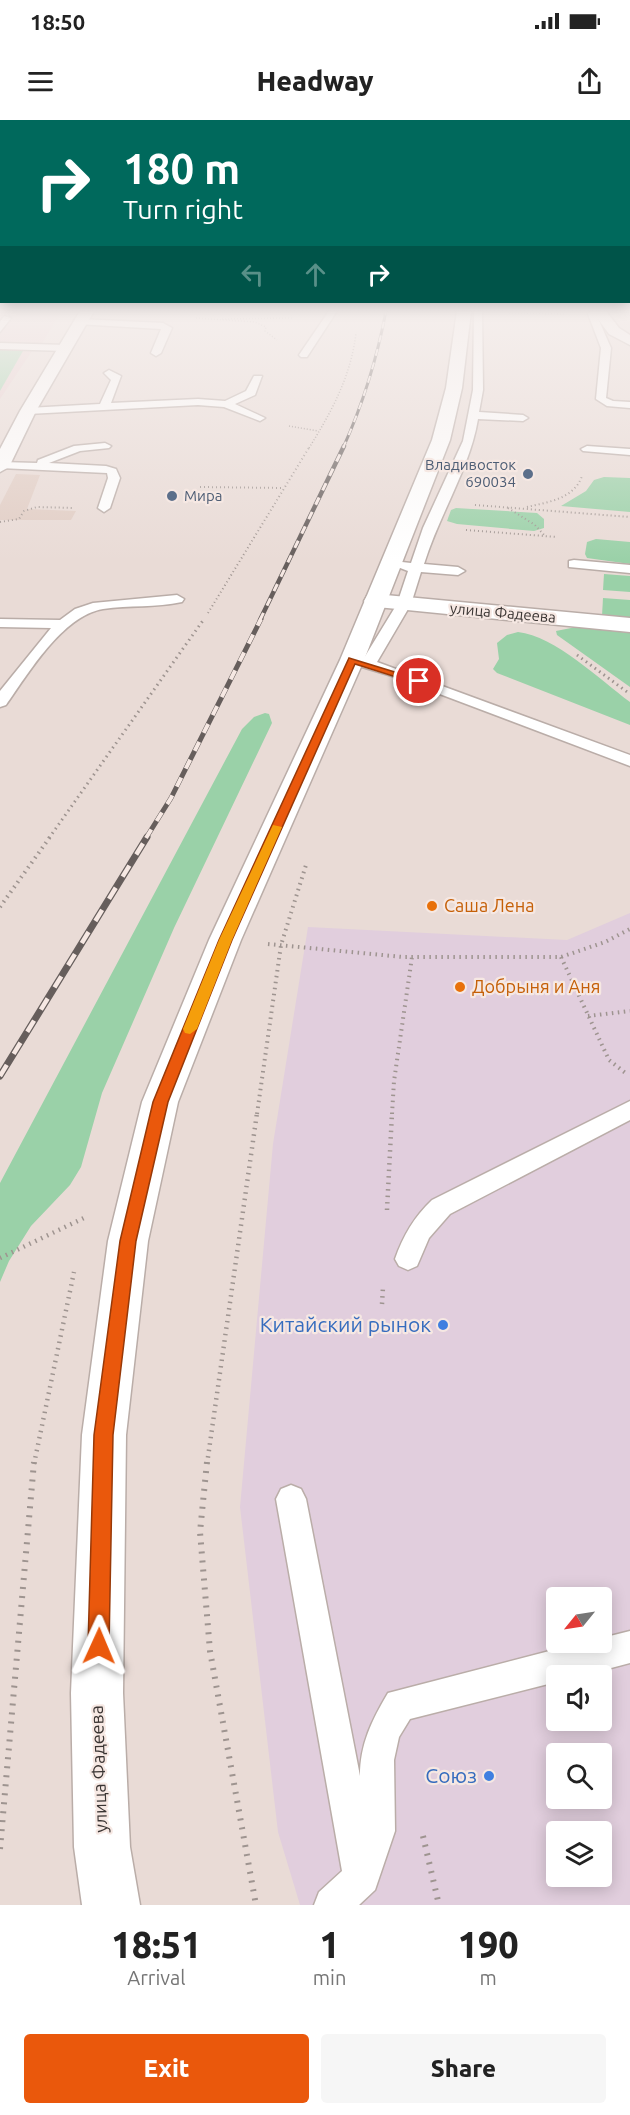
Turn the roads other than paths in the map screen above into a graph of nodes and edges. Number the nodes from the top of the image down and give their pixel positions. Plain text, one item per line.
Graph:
1 (38, 394) edge
2 (110, 394) edge
3 (248, 394) edge
4 (452, 394) edge
5 (477, 394) edge
6 (601, 394) edge
7 (226, 404) junction
8 (630, 405) edge
9 (104, 408) junction
10 (28, 411) junction
11 (473, 415) junction
12 (260, 418) dead end
13 (523, 418) dead end
14 (105, 446) dead end
15 (587, 449) road end
16 (630, 452) edge
17 (36, 465) junction
18 (1, 466) edge
19 (104, 508) road end
20 (574, 564) road end
21 (403, 566) junction
22 (630, 569) edge
23 (458, 571) dead end
24 (177, 599) dead end
25 (389, 603) junction
26 (0, 623) edge
27 (66, 624) junction
28 (630, 625) edge
29 (361, 662) junction
30 (0, 702) edge
31 (630, 761) edge
32 (630, 1110) edge
33 (408, 1259) dead end
34 (291, 1499) dead end
35 (630, 1647) edge
36 (362, 1877) junction
37 (111, 1905) edge
38 (332, 1905) edge

1 - 10 main road
2 - 9 lane
3 - 7 lane
4 - 21 main road, улица Фадеева
5 - 11 lane
6 - 8 lane
7 - 9 lane
7 - 12 lane
9 - 10 lane
10 - 18 main road
11 - 13 lane
11 - 21 lane
14 - 17 lane
15 - 16 lane
17 - 18 lane
17 - 19 lane
20 - 22 lane
21 - 23 lane
21 - 25 main road, улица Фадеева
24 - 27 lane
25 - 28 main road, улица Фадеева
25 - 29 main road, улица Фадеева
26 - 27 lane
27 - 30 lane
29 - 31 lane
29 - 37 main road, улица Фадеева
32 - 33 lane
34 - 36 lane
35 - 36 lane
36 - 38 lane

